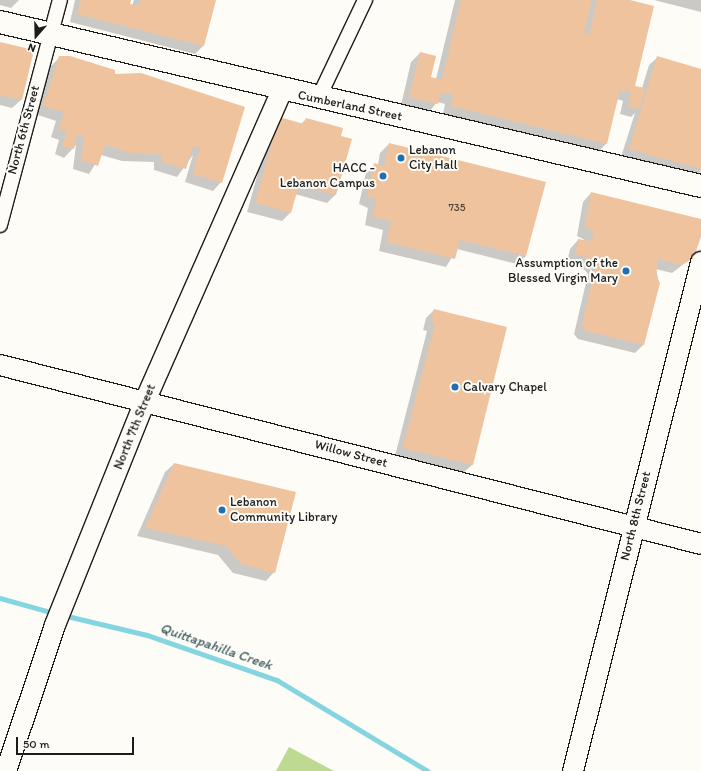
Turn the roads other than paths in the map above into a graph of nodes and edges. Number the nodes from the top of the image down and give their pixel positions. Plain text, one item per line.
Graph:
1 (60, 0) edge
2 (365, 0) edge
3 (0, 22) edge
4 (50, 35) junction
5 (282, 90) junction
6 (318, 99) junction
7 (701, 186) edge
8 (0, 225) edge
9 (701, 262) edge
10 (0, 365) edge
11 (145, 401) junction
12 (633, 527) junction
13 (701, 544) edge
14 (6, 771) edge
15 (573, 771) edge

1 - 4 street, North 6th Street
2 - 6 street
3 - 4 highway, Cumberland Street
4 - 5 highway, Cumberland Street
4 - 8 street, North 6th Street
5 - 6 highway, Cumberland Street
5 - 11 street, North 7th Street
6 - 7 highway, Cumberland Street
9 - 12 street, North 8th Street
10 - 11 street, Willow Street
11 - 12 street, Willow Street
11 - 14 street, North 7th Street
12 - 13 street, Willow Street
12 - 15 street, North 8th Street

